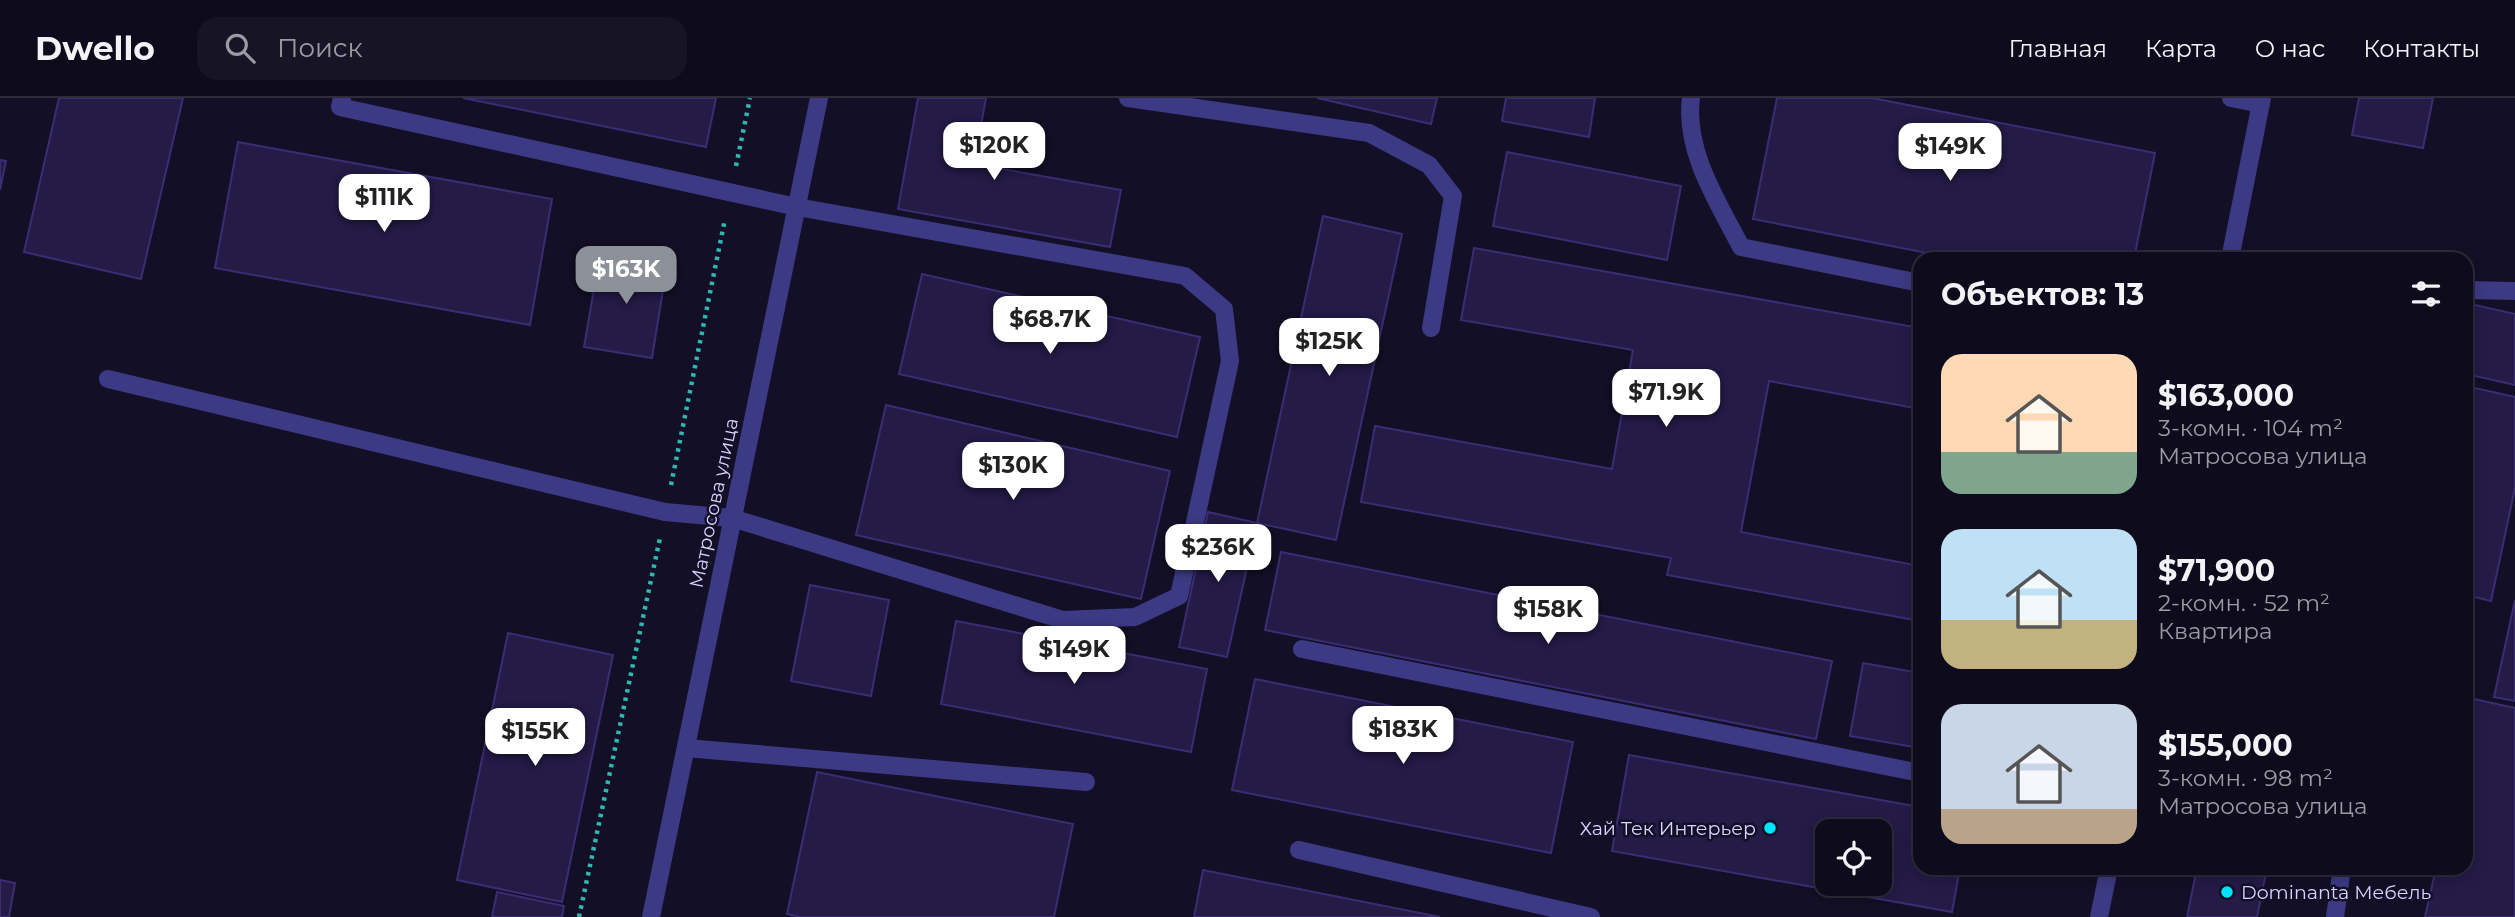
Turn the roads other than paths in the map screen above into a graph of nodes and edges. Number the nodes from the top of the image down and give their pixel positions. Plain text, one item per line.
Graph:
1 (342, 98) edge
2 (819, 98) edge
3 (1128, 98) edge
4 (1691, 98) edge
5 (2231, 98) edge
6 (2262, 101) edge
7 (797, 207) junction
8 (2231, 252) edge
9 (1913, 282) edge
10 (2473, 290) edge
11 (2515, 290) edge
12 (1431, 328) dead end
13 (108, 379) dead end
14 (732, 518) junction
15 (1302, 649) dead end
16 (686, 748) junction
17 (1913, 772) edge
18 (1086, 782) dead end
19 (1299, 850) dead end
20 (2108, 875) edge
21 (2341, 875) edge
22 (651, 917) edge
23 (1591, 917) edge
24 (2099, 917) edge
25 (2335, 917) edge

1 - 7 street
2 - 7 street, Матросова улица
3 - 12 street
4 - 9 street
5 - 6 street
6 - 8 street
7 - 14 street, Матросова улица
7 - 14 street
10 - 11 street
13 - 14 street
14 - 16 street, Матросова улица
15 - 17 street
16 - 18 street
16 - 22 street, Матросова улица
19 - 23 street
20 - 24 street
21 - 25 street

